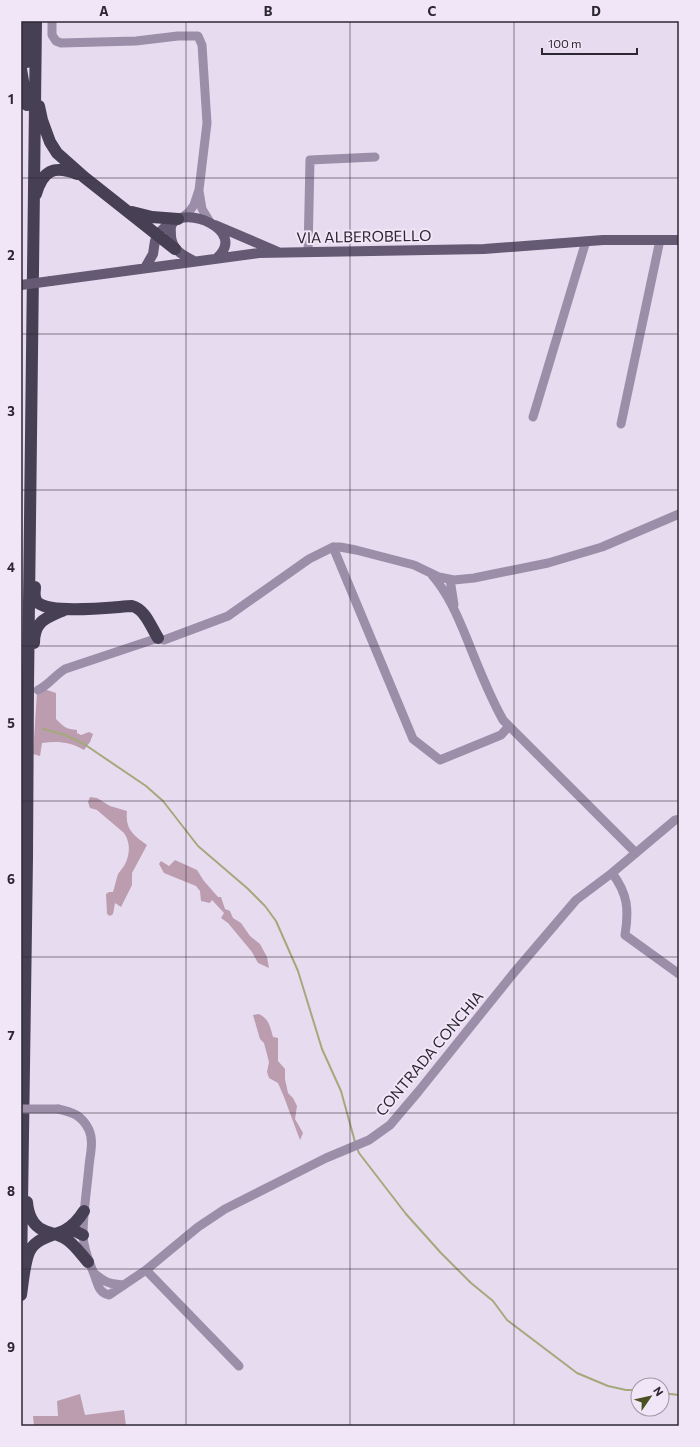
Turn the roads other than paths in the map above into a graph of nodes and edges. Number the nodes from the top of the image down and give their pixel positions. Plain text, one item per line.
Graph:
1 (27, 21) edge
2 (36, 21) edge
3 (52, 21) edge
4 (21, 69) edge
5 (34, 81) junction
6 (27, 105) junction
7 (375, 157) dead end
8 (84, 177) junction
9 (198, 190) junction
10 (34, 203) junction
11 (127, 211) junction
12 (178, 220) junction
13 (213, 224) junction
14 (157, 235) junction
15 (660, 240) junction
16 (679, 240) edge
17 (586, 241) junction
18 (175, 249) junction
19 (280, 252) junction
20 (308, 252) junction
21 (217, 258) junction
22 (194, 262) junction
23 (145, 268) junction
24 (21, 285) edge
25 (534, 418) dead end
26 (621, 424) dead end
27 (679, 514) edge
28 (30, 519) junction
29 (333, 547) junction
30 (430, 573) junction
31 (448, 579) junction
32 (460, 579) junction
33 (448, 594) junction
34 (64, 610) junction
35 (163, 642) junction
36 (21, 654) edge
37 (33, 688) junction
38 (509, 726) junction
39 (679, 818) edge
40 (636, 853) junction
41 (612, 873) junction
42 (679, 974) edge
43 (21, 1109) edge
44 (23, 1144) junction
45 (84, 1211) junction
46 (63, 1234) junction
47 (83, 1235) junction
48 (88, 1262) junction
49 (146, 1270) junction
50 (94, 1273) junction
51 (21, 1274) edge
52 (104, 1282) junction
53 (124, 1285) junction
54 (21, 1294) edge
55 (109, 1295) junction
56 (239, 1366) dead end

1 - 6 highway
2 - 5 highway
3 - 9 street
4 - 6 highway
5 - 8 highway
5 - 10 highway
6 - 36 highway
7 - 20 street
8 - 10 highway
8 - 11 highway
9 - 12 street
9 - 13 street
10 - 28 highway
11 - 12 highway
11 - 14 highway
12 - 13 main road
12 - 14 main road
12 - 18 main road
13 - 19 main road
13 - 21 main road
14 - 18 highway
14 - 23 main road
15 - 16 main road, VIA ALBEROBELLO
15 - 17 main road, VIA ALBEROBELLO
15 - 26 street
17 - 20 main road, VIA ALBEROBELLO
17 - 25 street
18 - 22 main road
19 - 20 main road, VIA ALBEROBELLO
19 - 21 main road, VIA ALBEROBELLO
21 - 22 main road, VIA ALBEROBELLO
22 - 23 main road, VIA ALBEROBELLO
23 - 24 main road, VIA ALBEROBELLO, bridge
27 - 32 street
28 - 34 highway
28 - 37 highway
29 - 30 street
29 - 35 street
29 - 38 street
30 - 31 street
30 - 33 street
31 - 32 street
31 - 33 street
32 - 33 street
33 - 38 street
34 - 35 highway
34 - 37 highway
35 - 37 street
37 - 44 highway
38 - 40 street
39 - 40 street, CONTRADA CONCHIA
40 - 41 street, CONTRADA CONCHIA
41 - 42 street
41 - 49 street, CONTRADA CONCHIA
43 - 45 street, bridge
44 - 46 highway
44 - 51 highway
45 - 46 highway
45 - 47 street
46 - 47 highway
46 - 48 highway
46 - 54 highway
47 - 48 street
48 - 50 street
49 - 53 street, CONTRADA CONCHIA
49 - 56 street
50 - 52 street
50 - 55 street
52 - 53 street
52 - 55 street
53 - 55 street, CONTRADA CONCHIA

